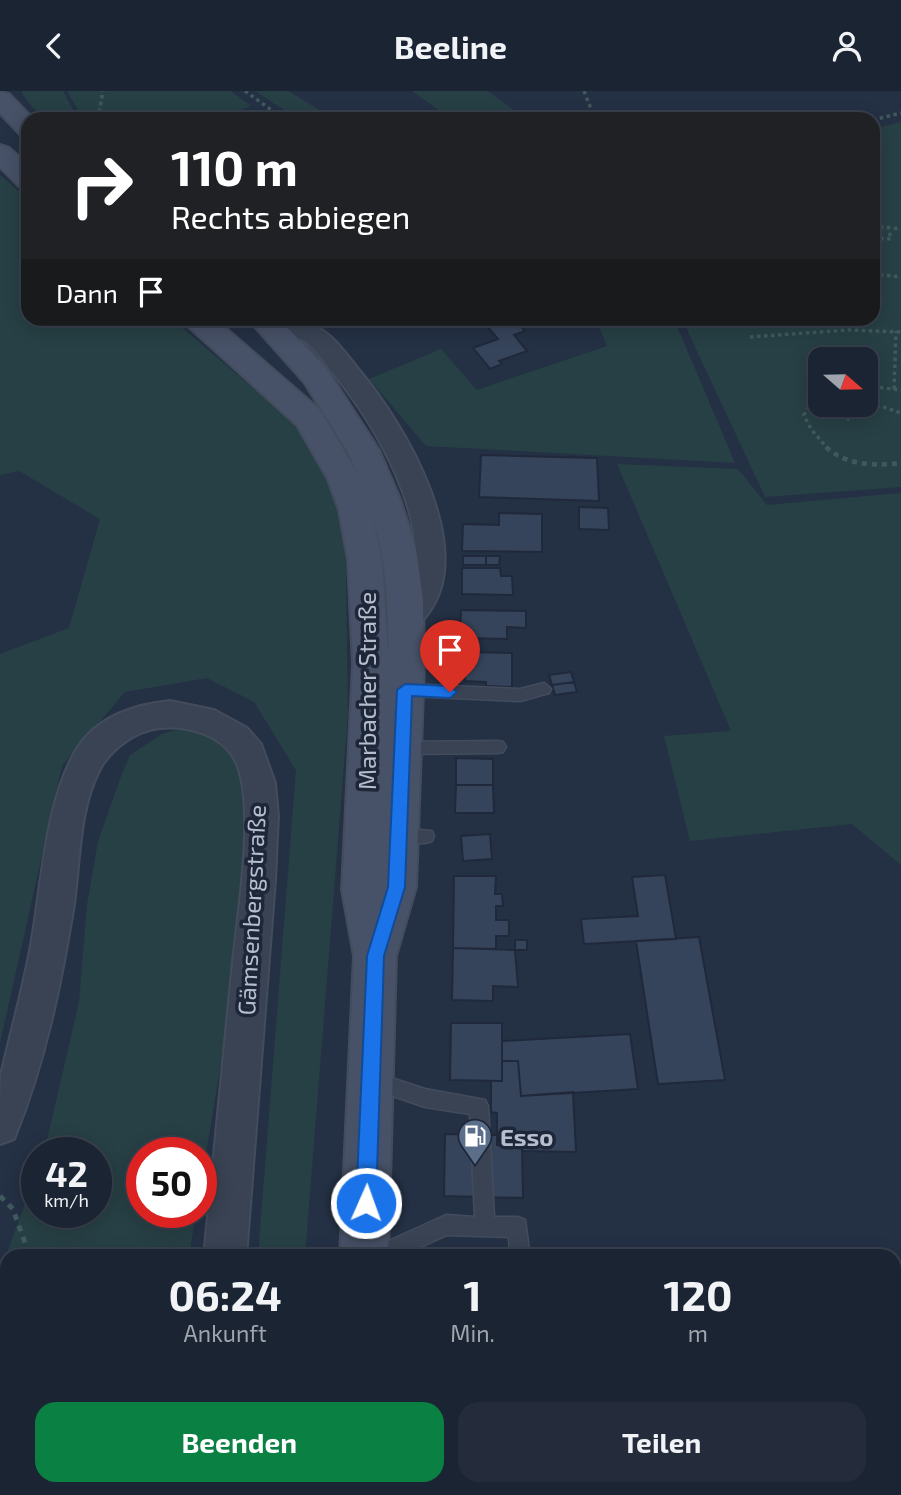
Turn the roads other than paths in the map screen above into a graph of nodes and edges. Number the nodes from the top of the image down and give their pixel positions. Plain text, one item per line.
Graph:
1 (0, 99) edge
2 (21, 121) edge
3 (0, 153) edge
4 (21, 173) edge
5 (206, 326) edge
6 (269, 326) edge
7 (271, 326) edge
8 (232, 347) junction
9 (544, 689) dead end
10 (405, 690) junction
11 (498, 747) dead end
12 (385, 748) junction
13 (371, 1080) junction
14 (0, 1125) edge
15 (485, 1227) junction
16 (226, 1249) edge
17 (364, 1249) edge
18 (394, 1249) edge
19 (519, 1249) edge

1 - 2 main road
3 - 4 main road
5 - 8 main road, Marbacher Straße
6 - 8 main road
7 - 10 main road, Marbacher Straße
8 - 12 main road, Marbacher Straße
9 - 10 lane
10 - 12 main road, Marbacher Straße
11 - 12 lane
12 - 13 main road, Marbacher Straße
13 - 15 lane
13 - 17 main road, Marbacher Straße
14 - 16 street, Gämsenbergstraße
15 - 18 lane
15 - 19 lane

